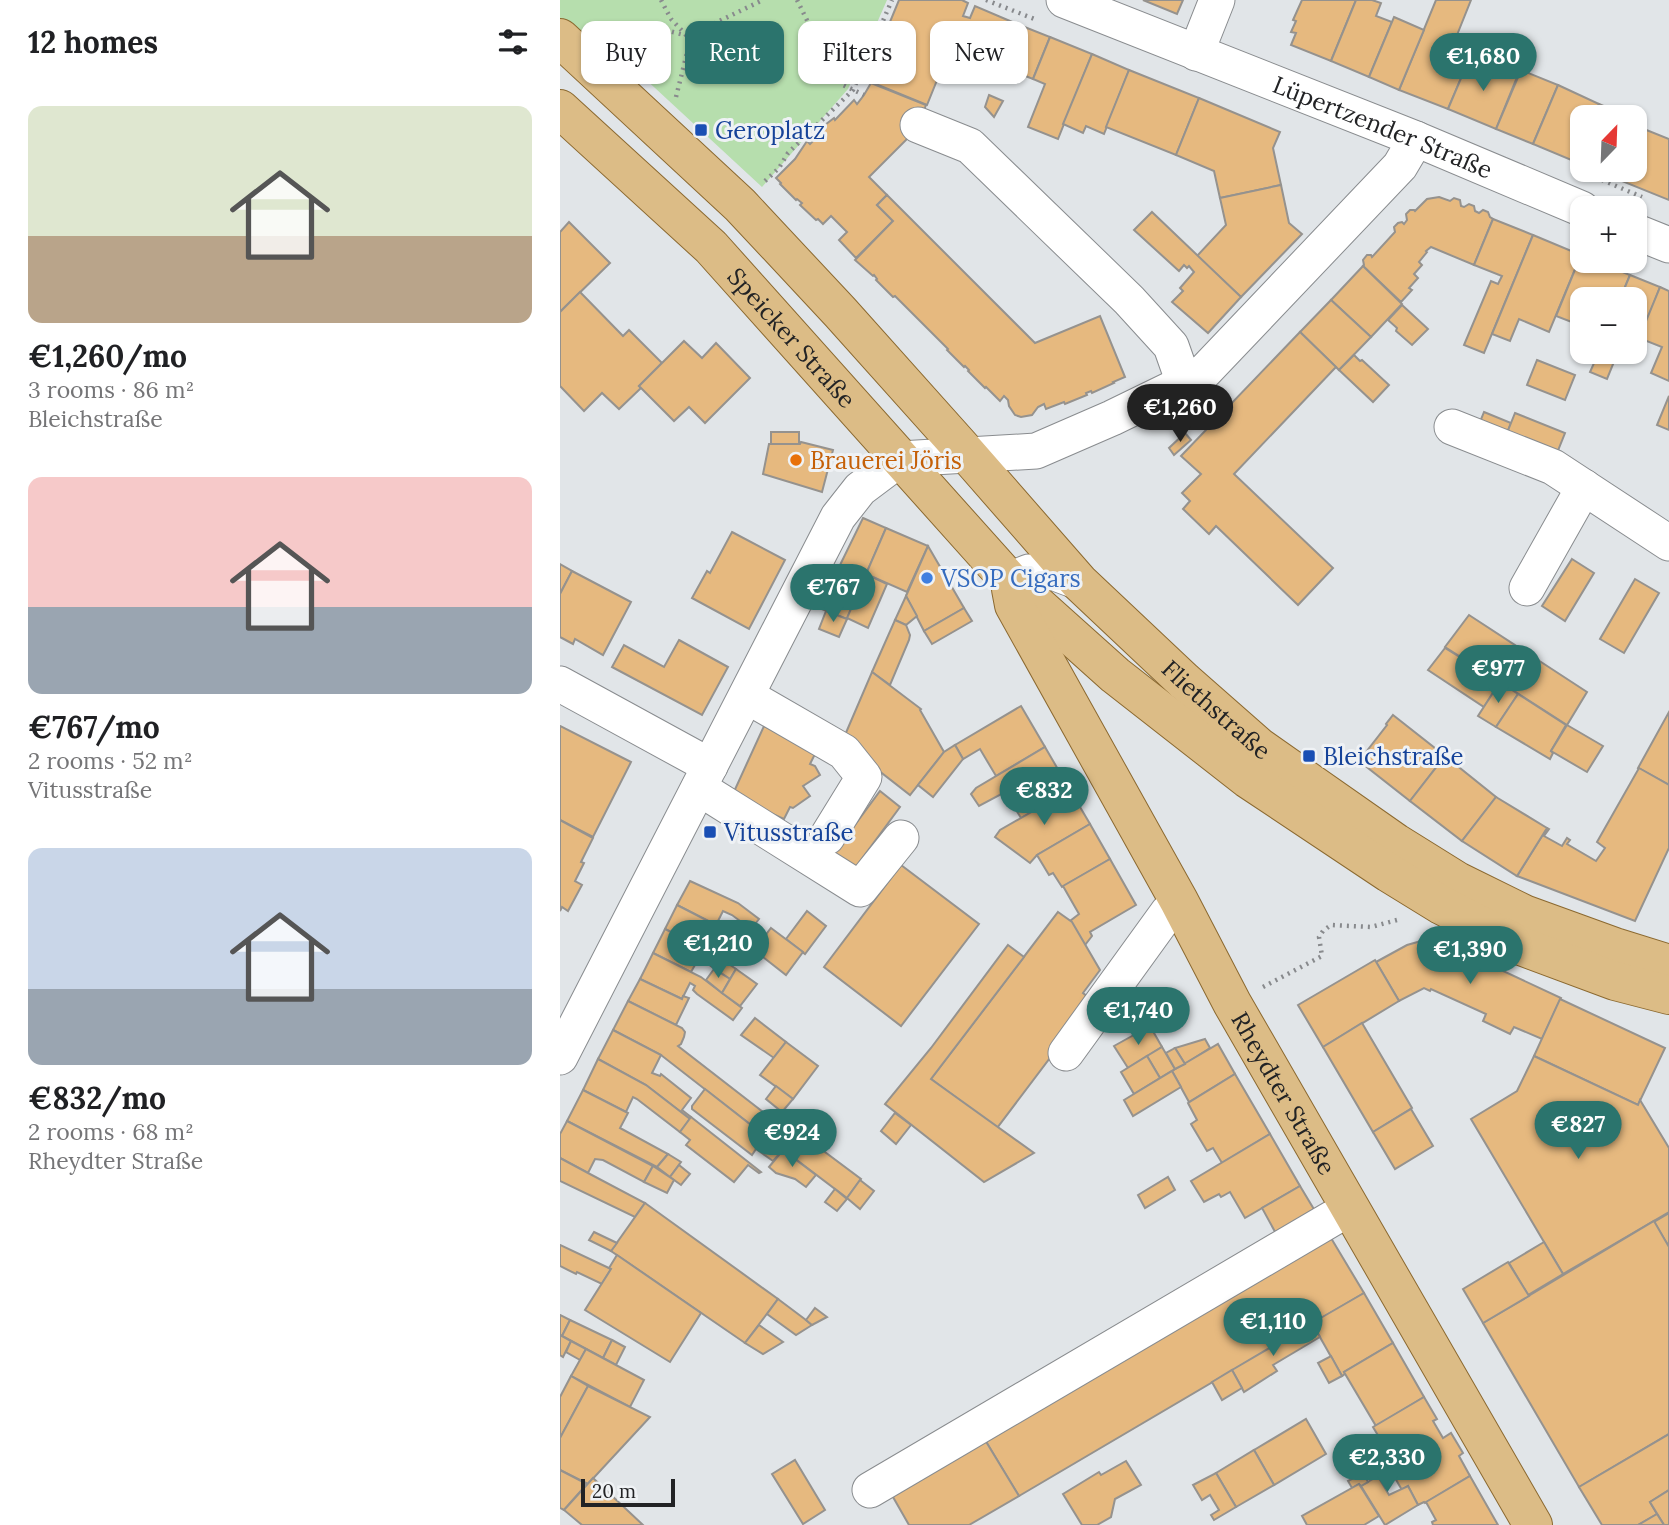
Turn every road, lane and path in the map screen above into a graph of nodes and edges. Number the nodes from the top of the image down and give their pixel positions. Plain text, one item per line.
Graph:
1 (661, 0) edge
2 (763, 0) edge
3 (797, 0) edge
4 (892, 0) edge
5 (1064, 0) edge
6 (1217, 0) edge
7 (719, 21) edge
8 (685, 33) edge
9 (560, 38) edge
10 (1196, 53) junction
11 (581, 58) edge
12 (685, 61) edge
13 (609, 84) edge
14 (853, 90) junction
15 (864, 95) dead end
16 (560, 109) edge
17 (652, 123) junction
18 (918, 125) dead end
19 (1416, 139) junction
20 (1570, 204) edge
21 (740, 205) junction
22 (1647, 237) edge
23 (1669, 246) edge
24 (1184, 383) junction
25 (1452, 427) dead end
26 (968, 455) junction
27 (900, 459) junction
28 (1584, 487) junction
29 (1669, 542) edge
30 (1009, 580) junction
31 (1079, 582) junction
32 (1527, 588) dead end
33 (560, 684) edge
34 (747, 696) junction
35 (705, 777) junction
36 (827, 838) dead end
37 (901, 838) dead end
38 (1179, 901) junction
39 (1441, 905) junction
40 (1669, 964) edge
41 (1669, 995) edge
42 (1232, 1003) junction
43 (1066, 1053) dead end
44 (560, 1057) edge
45 (1350, 1208) junction
46 (870, 1490) dead end
47 (1532, 1525) edge

1 - 8 path
2 - 7 path
3 - 14 path
4 - 14 path
5 - 10 street, Lüpertzender Straße
6 - 10 street
9 - 11 main road, Speicker Straße
10 - 19 street, Lüpertzender Straße
12 - 17 path
13 - 17 main road, Speicker Straße
14 - 15 path
14 - 21 path
16 - 27 main road, Speicker Straße
17 - 21 main road, Speicker Straße
18 - 24 street
19 - 20 street, Lüpertzender Straße
19 - 24 street
21 - 26 main road, Speicker Straße
22 - 23 street
24 - 26 street
25 - 28 street
26 - 27 street
26 - 31 main road, Fliethstraße
27 - 30 main road, Speicker Straße
27 - 34 street
28 - 29 street
28 - 32 street
30 - 31 street
30 - 38 main road, Rheydter Straße
30 - 39 main road, Fliethstraße
31 - 40 main road, Fliethstraße
33 - 35 street
34 - 35 street
34 - 36 street
35 - 37 street
35 - 44 street
38 - 42 main road, Rheydter Straße
38 - 43 street
39 - 41 main road, Fliethstraße
39 - 42 path
42 - 45 main road, Rheydter Straße
45 - 46 street
45 - 47 main road, Rheydter Straße

